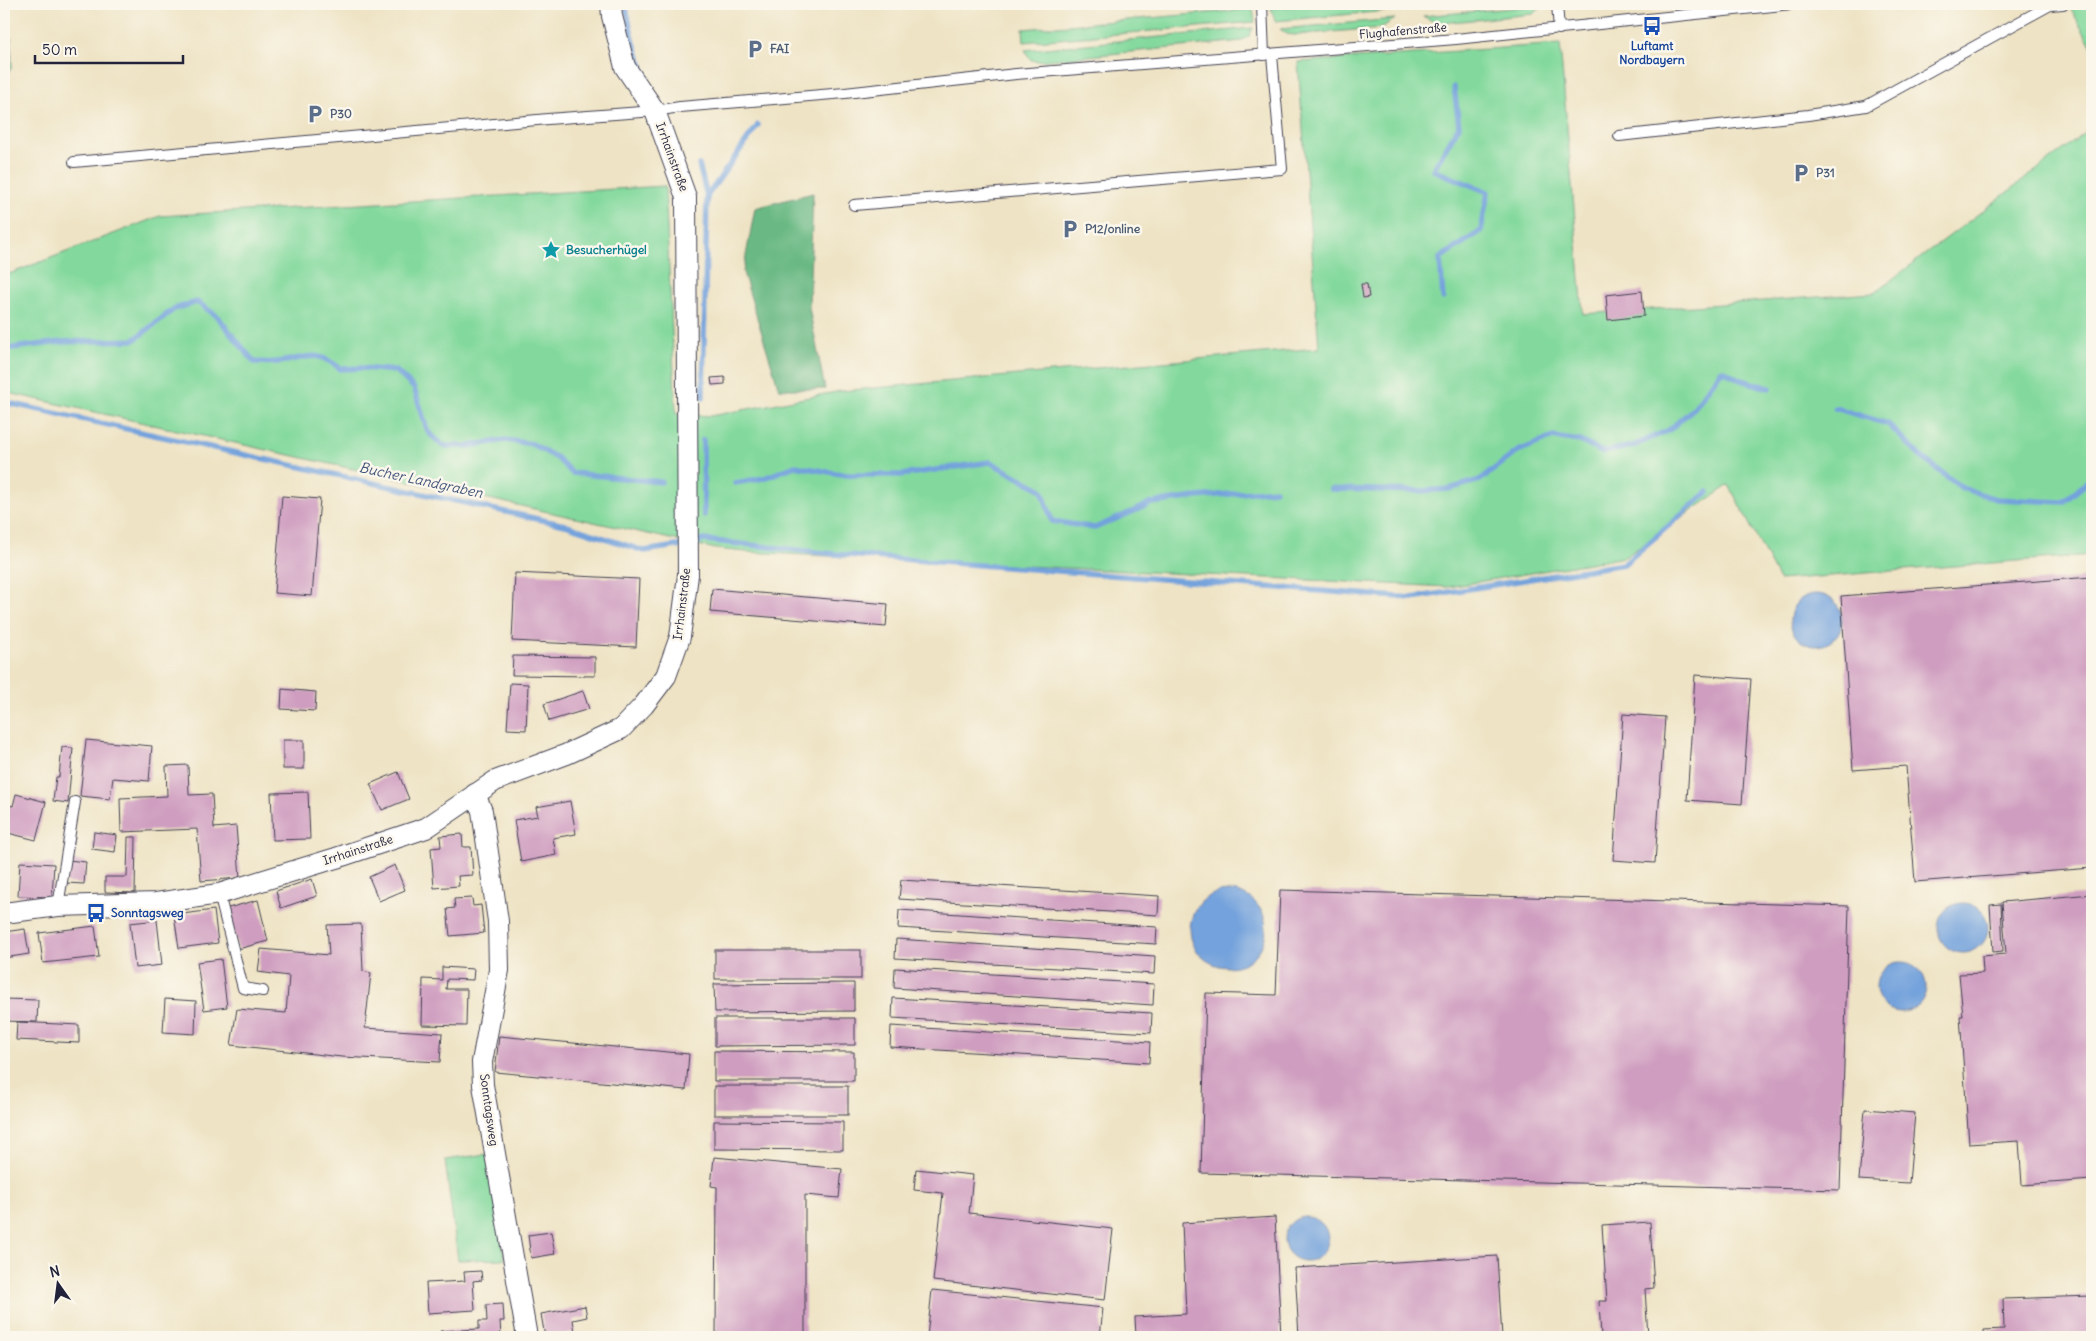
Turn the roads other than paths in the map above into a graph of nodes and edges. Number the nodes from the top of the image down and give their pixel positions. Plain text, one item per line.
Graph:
1 (611, 4) edge
2 (1262, 4) edge
3 (1557, 4) edge
4 (1792, 4) edge
5 (2050, 4) edge
6 (2063, 4) edge
7 (1714, 8) edge
8 (1559, 29) junction
9 (1268, 55) junction
10 (655, 112) junction
11 (1618, 136) dead end
12 (74, 162) dead end
13 (854, 205) dead end
14 (475, 794) junction
15 (75, 802) dead end
16 (219, 894) junction
17 (58, 906) junction
18 (4, 913) edge
19 (263, 991) dead end
20 (527, 1337) edge

1 - 10 street, Irrhainstraße
2 - 9 lane
3 - 8 lane
4 - 7 lane, Flughafenstraße
5 - 6 lane
5 - 11 lane
7 - 8 lane, Flughafenstraße
8 - 9 lane, Flughafenstraße
9 - 10 lane, Flughafenstraße
9 - 13 lane
10 - 12 lane, Flughafenstraße
10 - 14 street, Irrhainstraße
14 - 16 street, Irrhainstraße
14 - 20 street, Sonntagsweg
15 - 17 lane
16 - 17 street, Irrhainstraße
16 - 19 lane
17 - 18 street, Irrhainstraße

